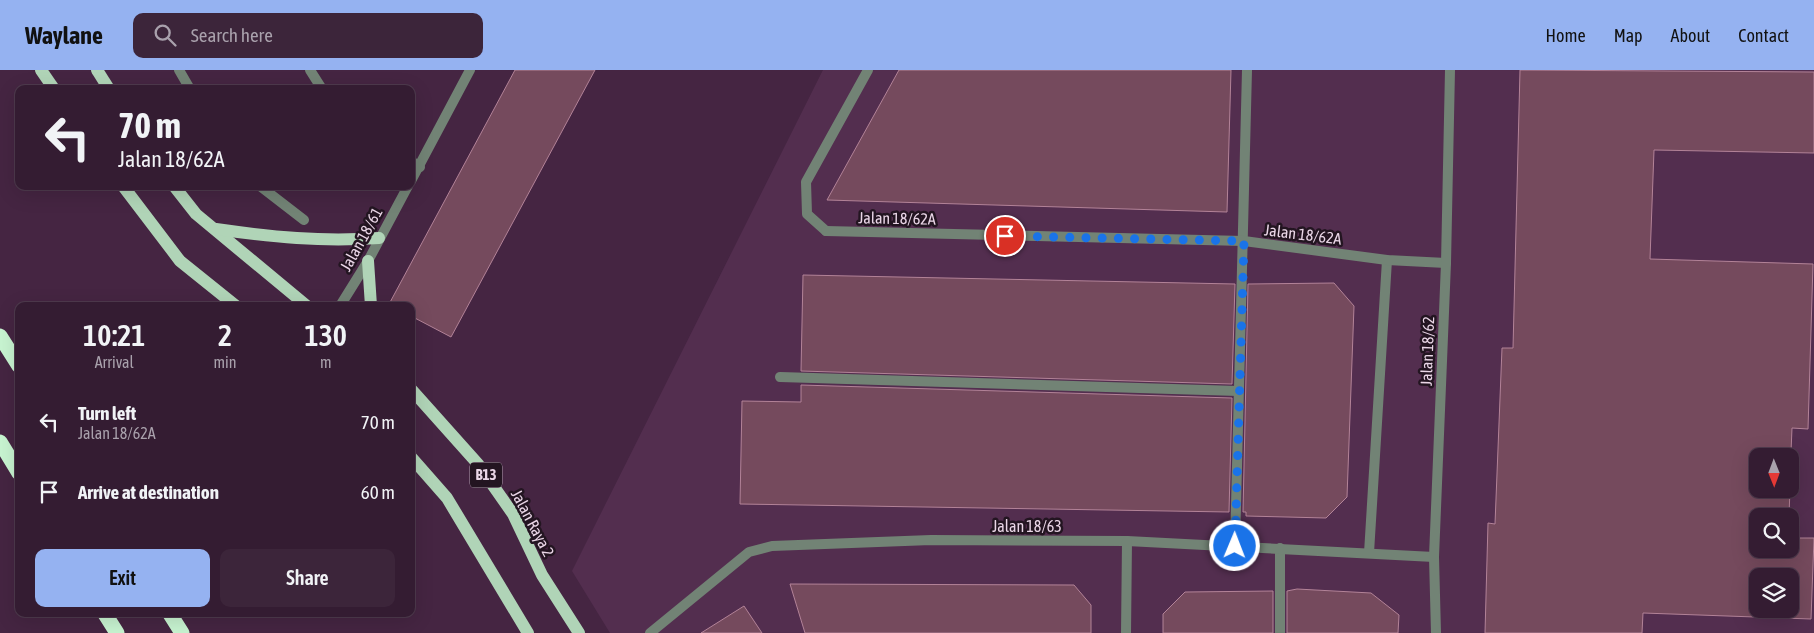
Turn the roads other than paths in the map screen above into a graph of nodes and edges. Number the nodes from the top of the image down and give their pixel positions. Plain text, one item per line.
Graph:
1 (41, 70) edge
2 (97, 70) edge
3 (179, 70) edge
4 (310, 70) edge
5 (868, 70) edge
6 (1248, 70) edge
7 (1450, 70) edge
8 (468, 71) edge
9 (51, 85) edge
10 (106, 85) edge
11 (188, 85) edge
12 (319, 85) edge
13 (416, 164) edge
14 (126, 190) edge
15 (177, 190) edge
16 (265, 190) edge
17 (406, 190) edge
18 (304, 220) dead end
19 (216, 229) junction
20 (378, 238) junction
21 (1244, 241) junction
22 (1387, 260) junction
23 (368, 261) junction
24 (1446, 263) junction
25 (231, 302) edge
26 (302, 302) edge
27 (342, 302) edge
28 (371, 302) edge
29 (0, 336) edge
30 (15, 360) edge
31 (780, 377) dead end
32 (1238, 391) junction
33 (415, 393) edge
34 (0, 442) edge
35 (415, 462) edge
36 (15, 466) edge
37 (1127, 541) junction
38 (1235, 546) junction
39 (1280, 548) junction
40 (1369, 553) junction
41 (1434, 557) junction
42 (108, 617) edge
43 (172, 617) edge
44 (117, 633) edge
45 (182, 633) edge
46 (528, 633) edge
47 (579, 633) edge
48 (650, 633) edge
49 (1126, 633) edge
50 (1280, 633) edge
51 (1436, 633) edge

1 - 9 main road
2 - 10 main road
3 - 11 street
4 - 12 street
5 - 21 street, Jalan 18/62A
6 - 21 street
7 - 24 street, Jalan 18/62
8 - 13 street
14 - 25 main road
15 - 19 main road
16 - 18 street
17 - 20 street, Jalan 18/61
19 - 20 main road
19 - 26 main road
20 - 23 street, Jalan 18/61
21 - 22 street, Jalan 18/62A
21 - 32 street
22 - 24 street, Jalan 18/62A
22 - 40 street
23 - 27 street, Jalan 18/61
23 - 28 main road
24 - 41 street, Jalan 18/62
29 - 30 highway
31 - 32 street
32 - 38 street
33 - 47 main road, Jalan Raya 2 / B13
34 - 36 highway
35 - 46 main road
37 - 38 street, Jalan 18/63
37 - 48 street, Jalan 18/63
37 - 49 street
38 - 39 street, Jalan 18/63
39 - 40 street, Jalan 18/63
39 - 50 street
40 - 41 street, Jalan 18/63
41 - 51 street, Jalan 18/62
42 - 44 highway
43 - 45 highway

